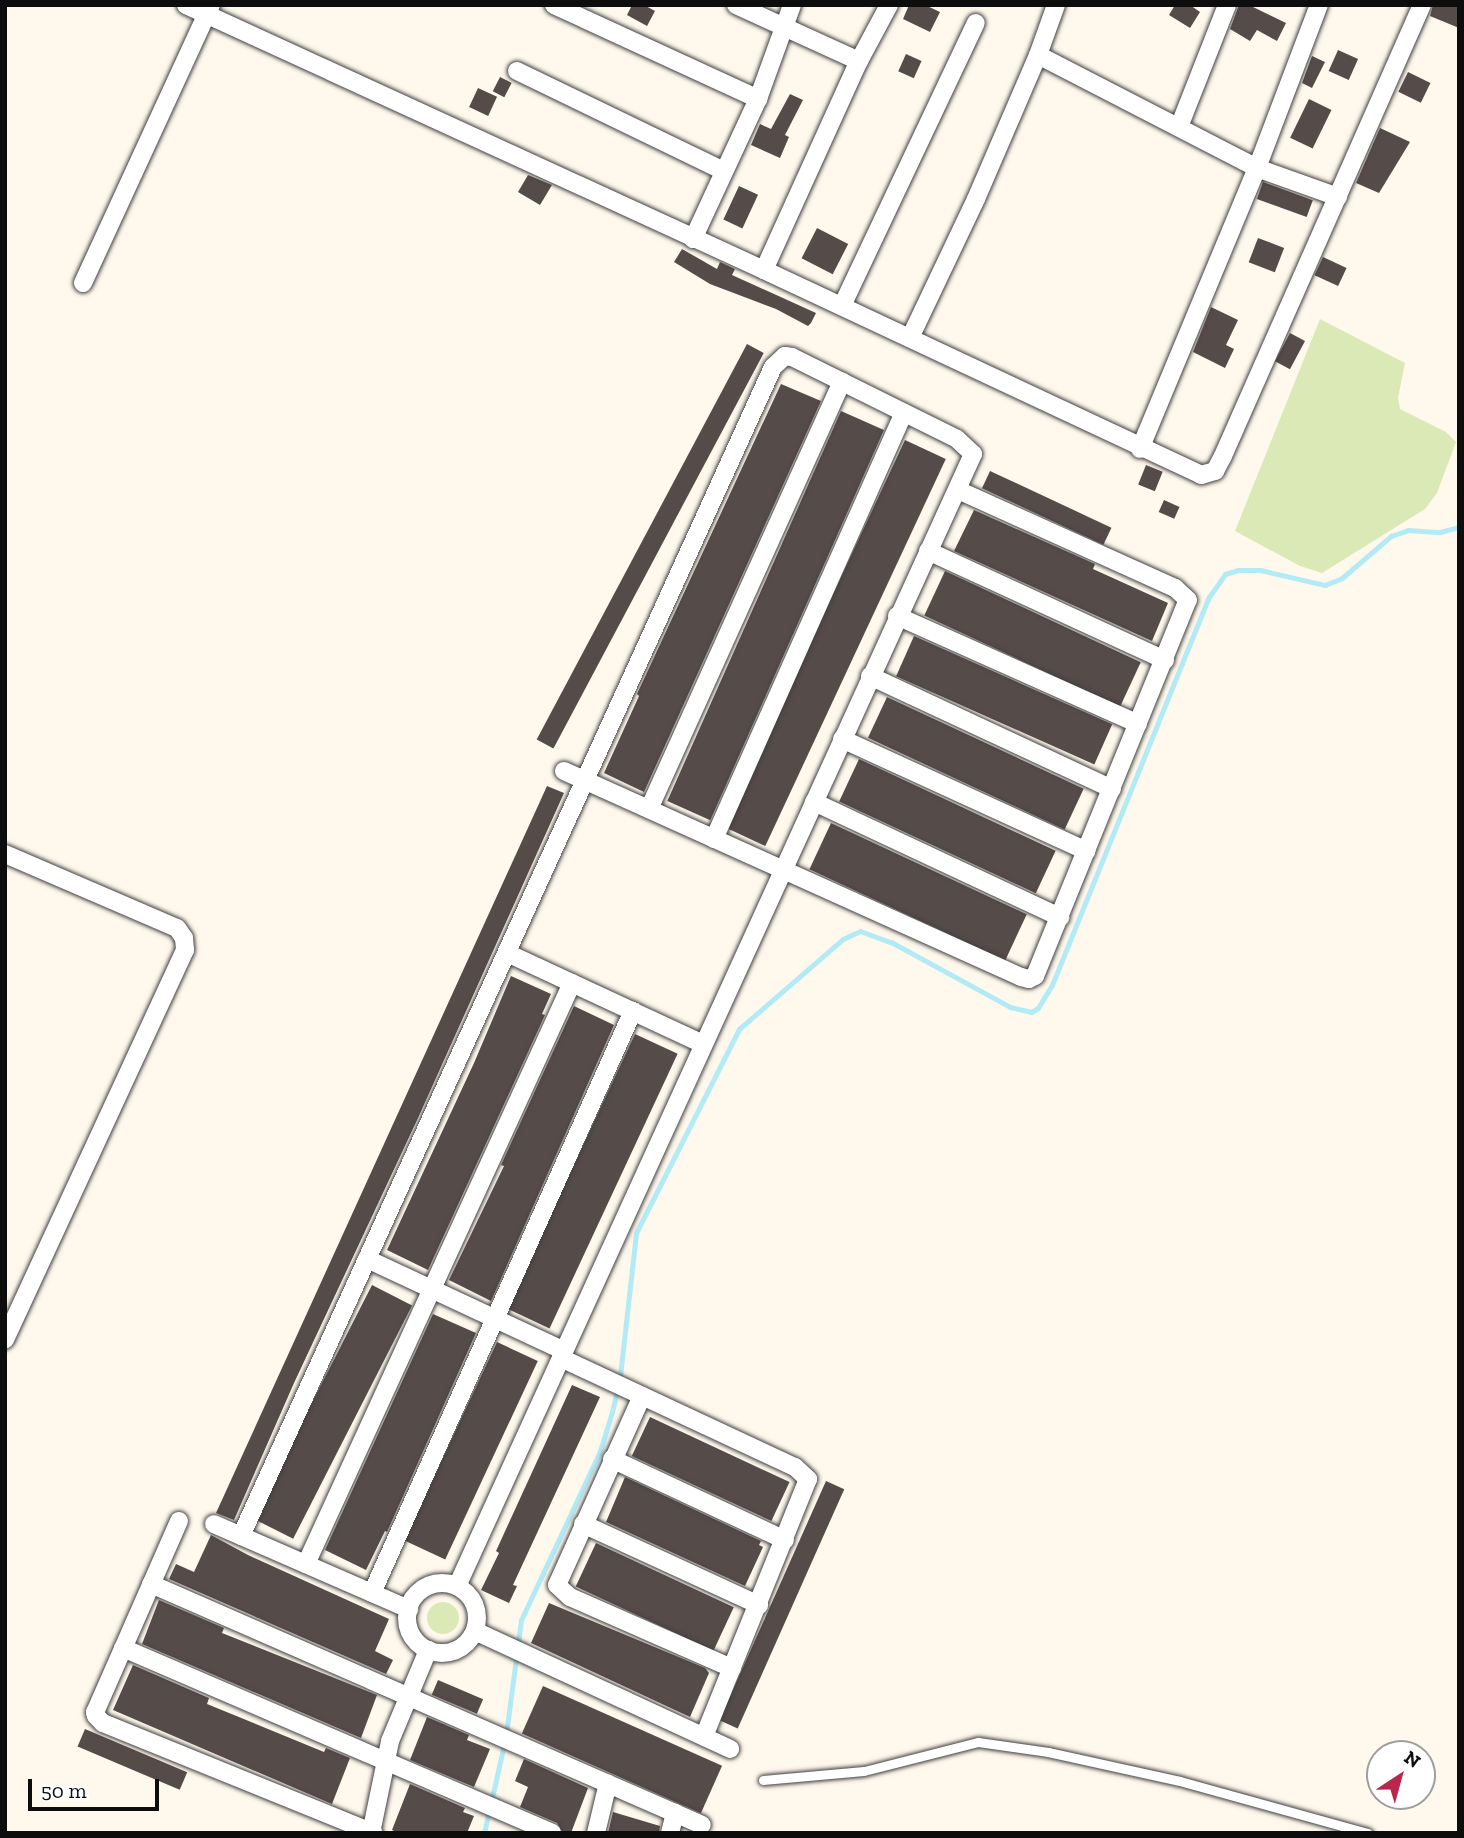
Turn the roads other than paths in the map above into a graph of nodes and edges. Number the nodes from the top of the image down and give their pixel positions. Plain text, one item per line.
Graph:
1 (186, 5) edge
2 (554, 5) edge
3 (736, 5) edge
4 (792, 5) edge
5 (889, 5) edge
6 (1056, 5) edge
7 (1227, 5) edge
8 (1319, 5) edge
9 (1422, 5) edge
10 (209, 10) edge
11 (976, 23) dead end
12 (782, 27) junction
13 (1038, 55) junction
14 (859, 61) junction
15 (517, 71) dead end
16 (758, 99) junction
17 (1179, 127) junction
18 (1257, 168) junction
19 (724, 171) junction
20 (1338, 197) junction
21 (693, 239) junction
22 (764, 270) junction
23 (83, 283) dead end
24 (842, 306) junction
25 (910, 338) junction
26 (842, 382) junction
27 (904, 413) junction
28 (1140, 449) junction
29 (958, 490) junction
30 (928, 551) junction
31 (897, 616) junction
32 (1165, 660) junction
33 (870, 676) junction
34 (1138, 724) junction
35 (842, 739) junction
36 (564, 771) dead end
37 (586, 781) junction
38 (1112, 789) junction
39 (814, 802) junction
40 (649, 809) junction
41 (714, 838) junction
42 (1087, 851) junction
43 (5, 854) edge
44 (783, 870) junction
45 (1060, 917) junction
46 (507, 953) junction
47 (572, 983) junction
48 (633, 1011) junction
49 (703, 1044) junction
50 (367, 1259) junction
51 (431, 1289) junction
52 (495, 1318) junction
53 (5, 1339) edge
54 (563, 1355) junction
55 (626, 1389) junction
56 (612, 1459) junction
57 (179, 1521) dead end
58 (214, 1524) dead end
59 (583, 1524) junction
60 (241, 1536) junction
61 (785, 1540) junction
62 (306, 1564) junction
63 (151, 1584) junction
64 (457, 1586) junction
65 (372, 1593) junction
66 (759, 1605) junction
67 (409, 1609) junction
68 (475, 1631) junction
69 (123, 1648) junction
70 (428, 1650) junction
71 (733, 1668) junction
72 (407, 1696) junction
73 (704, 1737) junction
74 (730, 1749) dead end
75 (384, 1761) junction
76 (763, 1780) dead end
77 (608, 1783) junction
78 (675, 1813) junction
79 (702, 1825) dead end
80 (372, 1832) edge
81 (552, 1833) edge
82 (596, 1833) edge
83 (670, 1833) edge
84 (1368, 1833) edge

1 - 10 street
2 - 16 street
3 - 12 street
4 - 12 street
5 - 14 street
6 - 13 street
7 - 17 street
8 - 18 street
9 - 20 street
10 - 21 street
10 - 23 street
11 - 24 street
12 - 14 street
12 - 16 street
13 - 17 street
13 - 25 street
14 - 22 street
15 - 19 street
16 - 19 street
17 - 18 street
18 - 20 street
18 - 28 street
19 - 21 street
20 - 28 street
21 - 22 street
22 - 24 street
24 - 25 street
25 - 28 street
26 - 27 street
26 - 37 street
26 - 40 street
27 - 29 street
27 - 41 street
29 - 30 street
29 - 32 street
30 - 31 street
30 - 32 street
31 - 33 street
31 - 34 street
32 - 34 street
33 - 35 street
33 - 38 street
34 - 38 street
35 - 39 street
35 - 42 street
36 - 37 street
37 - 40 street
37 - 46 street
38 - 42 street
39 - 44 street
39 - 45 street
40 - 41 street
41 - 44 street
42 - 45 street
43 - 53 street
44 - 45 street
44 - 49 street
46 - 47 street
46 - 50 street
47 - 48 street
47 - 51 street
48 - 49 street
48 - 52 street
49 - 54 street
50 - 51 street
50 - 60 street
51 - 52 street
51 - 62 street
52 - 54 street
52 - 65 street
54 - 55 street
54 - 64 street
55 - 56 street
55 - 61 street
56 - 59 street
56 - 61 street
57 - 63 street
58 - 60 street
59 - 66 street
59 - 71 street
60 - 62 street
61 - 66 street
62 - 65 street
63 - 69 street
63 - 72 street
64 - 67 street
64 - 68 street
65 - 67 street
66 - 71 street
67 - 70 street
68 - 70 street
68 - 73 street
69 - 75 street
69 - 80 street
70 - 72 street
71 - 73 street
72 - 75 street
72 - 77 street
73 - 74 street
75 - 80 street
75 - 81 street
76 - 84 lane
77 - 78 street
77 - 82 street
78 - 79 street
78 - 83 street

